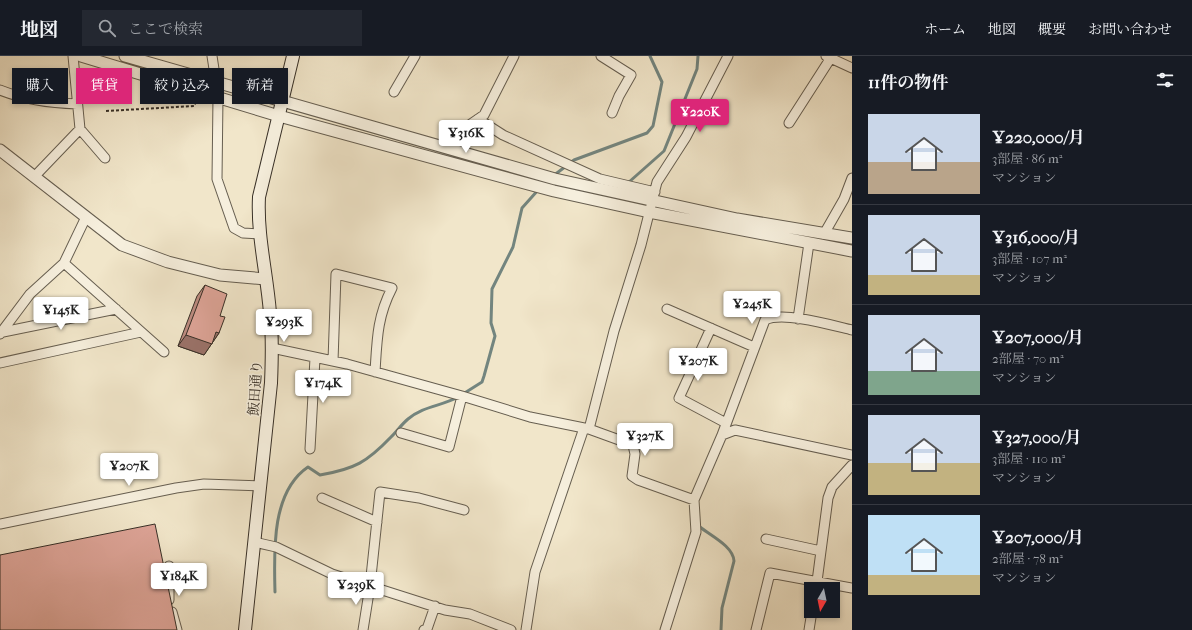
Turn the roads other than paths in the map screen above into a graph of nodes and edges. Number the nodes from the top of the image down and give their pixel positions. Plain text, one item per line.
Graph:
1 (73, 56) edge
2 (81, 56) edge
3 (125, 56) edge
4 (212, 56) edge
5 (293, 56) edge
6 (414, 56) edge
7 (514, 56) edge
8 (601, 56) edge
9 (728, 56) edge
10 (829, 57) edge
11 (167, 68) edge
12 (214, 68) edge
13 (852, 68) edge
14 (140, 74) edge
15 (288, 76) edge
16 (0, 90) edge
17 (394, 92) dead end
18 (224, 99) edge
19 (288, 103) edge
20 (76, 104) junction
21 (218, 104) edge
22 (281, 104) edge
23 (612, 113) dead end
24 (279, 116) junction
25 (478, 119) junction
26 (789, 123) dead end
27 (80, 129) junction
28 (449, 149) junction
29 (0, 150) edge
30 (105, 158) dead end
31 (34, 177) junction
32 (852, 179) edge
33 (653, 196) junction
34 (649, 212) junction
35 (86, 217) junction
36 (260, 234) junction
37 (824, 234) junction
38 (852, 238) edge
39 (809, 243) junction
40 (852, 251) edge
41 (64, 263) junction
42 (266, 278) junction
43 (116, 309) junction
44 (667, 309) dead end
45 (798, 319) junction
46 (710, 328) junction
47 (852, 330) edge
48 (141, 332) junction
49 (1, 333) edge
50 (754, 347) junction
51 (272, 348) junction
52 (164, 352) dead end
53 (315, 358) junction
54 (333, 361) junction
55 (0, 363) edge
56 (375, 372) junction
57 (462, 396) junction
58 (726, 423) junction
59 (587, 429) junction
60 (401, 433) dead end
61 (722, 435) junction
62 (310, 449) dead end
63 (852, 455) edge
64 (852, 465) edge
65 (260, 486) junction
66 (322, 498) dead end
67 (694, 500) junction
68 (464, 510) dead end
69 (377, 522) junction
70 (0, 524) edge
71 (766, 539) dead end
72 (254, 542) junction
73 (821, 550) junction
74 (169, 566) dead end
75 (806, 582) edge
76 (817, 582) edge
77 (370, 586) junction
78 (840, 587) edge
79 (852, 588) edge
80 (435, 606) junction
81 (811, 618) edge
82 (177, 630) edge
83 (245, 630) edge
84 (363, 630) edge
85 (424, 630) edge
86 (511, 630) edge
87 (526, 630) edge
88 (665, 630) edge
89 (756, 630) edge
90 (809, 630) edge

1 - 20 street
2 - 14 street
3 - 11 street
4 - 12 street
5 - 15 main road, 飯田通り
6 - 17 street
7 - 25 street
8 - 23 street
9 - 33 street
10 - 13 street
10 - 26 street
16 - 20 street
18 - 24 street
19 - 28 street
20 - 27 street
21 - 36 street
22 - 24 main road, 飯田通り
24 - 34 street
24 - 36 main road, 飯田通り
25 - 28 street
25 - 33 street
27 - 30 street
27 - 31 street
28 - 33 street
29 - 31 street
31 - 35 street
32 - 37 street
33 - 34 street
33 - 37 street
34 - 39 street
34 - 59 street
35 - 41 street
35 - 42 street
36 - 42 main road, 飯田通り
37 - 38 street
39 - 40 street
39 - 45 street
41 - 43 street
41 - 49 street
42 - 51 main road, 飯田通り
43 - 48 street
43 - 49 street
44 - 46 street
45 - 47 street
45 - 50 street
46 - 50 street
46 - 58 street
48 - 52 street
48 - 55 street
50 - 58 street
51 - 53 street
51 - 65 main road, 飯田通り
53 - 54 street
53 - 62 street
54 - 56 street
54 - 56 street
56 - 57 street
57 - 59 street
57 - 60 street
58 - 61 street
59 - 67 street
59 - 87 street
61 - 63 street
61 - 67 street
64 - 73 street
65 - 70 street
65 - 72 main road, 飯田通り
66 - 69 street
67 - 88 street
68 - 69 street
69 - 77 street
71 - 73 street
72 - 77 street
72 - 83 main road, 飯田通り
73 - 76 street
74 - 82 street
75 - 89 street
77 - 80 street
77 - 84 street
78 - 79 street
80 - 85 street
80 - 86 street
81 - 90 street

